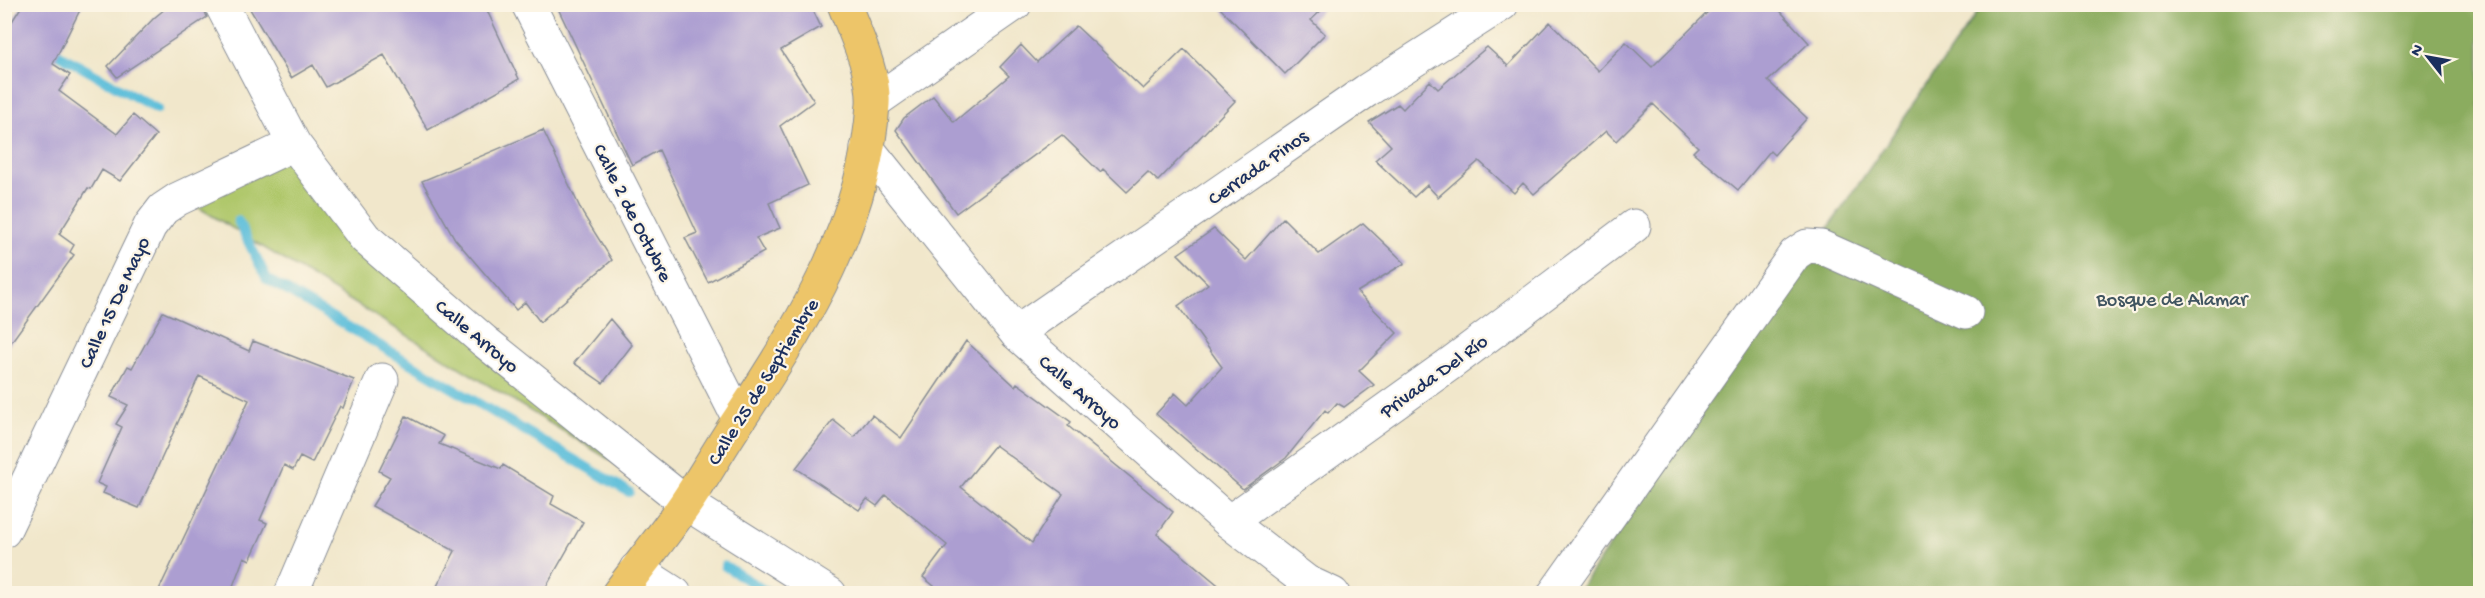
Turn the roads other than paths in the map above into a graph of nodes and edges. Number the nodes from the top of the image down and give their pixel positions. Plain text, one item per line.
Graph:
1 (221, 4) edge
2 (528, 4) edge
3 (844, 4) edge
4 (1015, 4) edge
5 (1502, 4) edge
6 (874, 102) junction
7 (294, 144) junction
8 (867, 148) junction
9 (1634, 226) dead end
10 (1966, 312) dead end
11 (1016, 333) junction
12 (382, 380) dead end
13 (739, 419) junction
14 (686, 503) junction
15 (1230, 522) junction
16 (4, 531) edge
17 (627, 581) edge
18 (291, 594) edge
19 (675, 594) edge
20 (830, 594) edge
21 (1332, 594) edge
22 (1554, 594) edge

1 - 7 street, Calle Arroyo
2 - 13 street, Calle 2 de Octubre
3 - 6 main road, Calle 25 de Septiembre
4 - 6 street
5 - 11 street, Cerrada Pinos
6 - 8 main road, Calle 25 de Septiembre
7 - 14 street, Calle Arroyo
7 - 16 street, Calle 15 De Mayo
8 - 11 street, Calle Arroyo
8 - 13 main road, Calle 25 de Septiembre
9 - 15 street, Privada Del Río
10 - 22 street
11 - 15 street, Calle Arroyo
12 - 18 street
13 - 14 main road, Calle 25 de Septiembre
14 - 17 main road, Calle 25 de Septiembre
14 - 20 street, Calle Arroyo
15 - 21 street, Calle Arroyo
17 - 19 street

